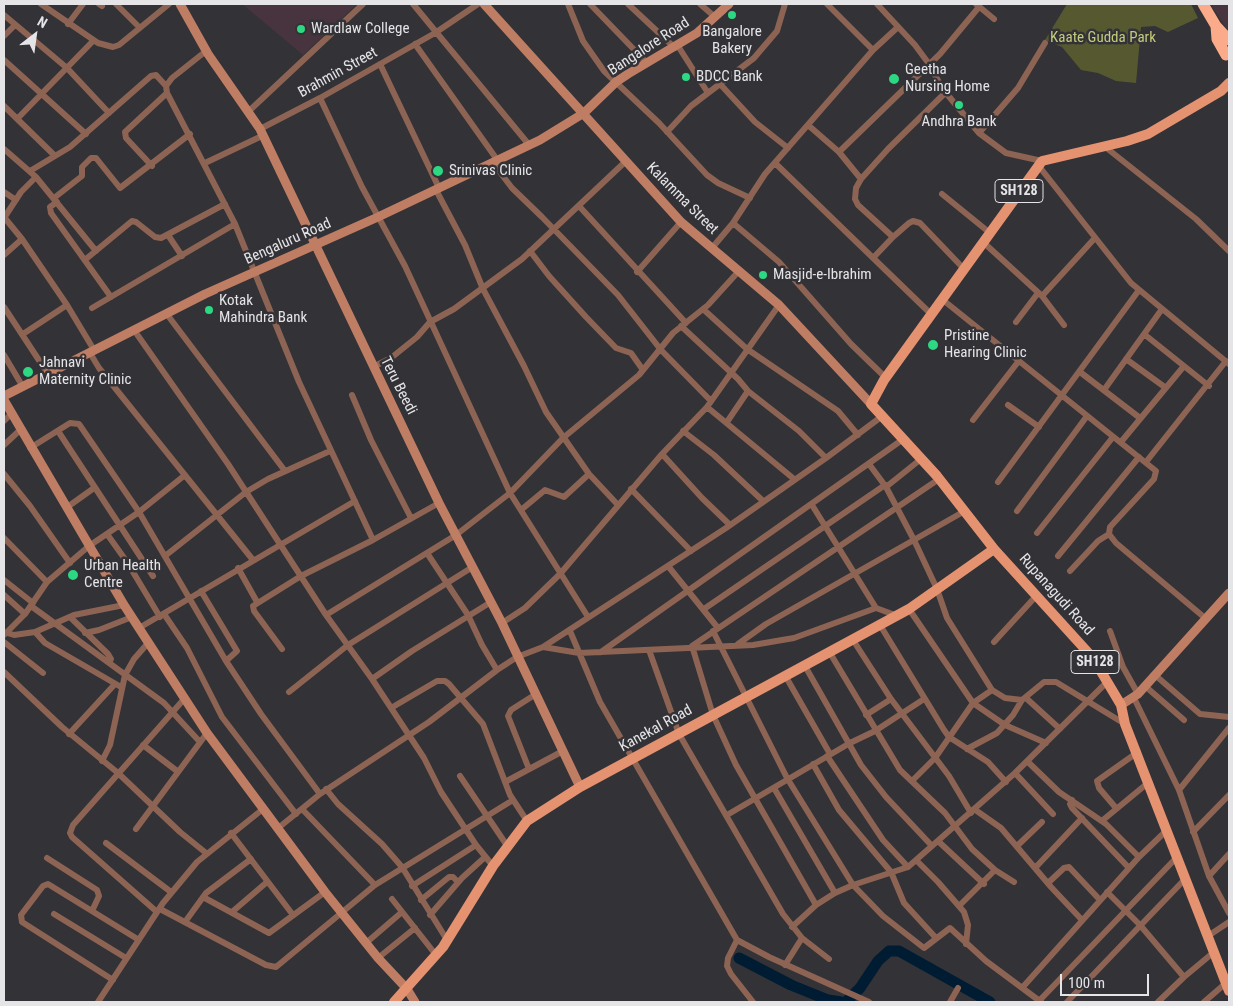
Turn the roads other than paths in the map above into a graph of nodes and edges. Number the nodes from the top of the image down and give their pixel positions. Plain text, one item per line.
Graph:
1 (83, 4) edge
2 (116, 4) edge
3 (168, 4) edge
4 (180, 4) edge
5 (363, 4) edge
6 (413, 4) edge
7 (478, 4) edge
8 (484, 4) edge
9 (568, 4) edge
10 (590, 4) edge
11 (628, 4) edge
12 (700, 4) edge
13 (729, 4) edge
14 (827, 4) edge
15 (877, 4) edge
16 (1203, 4) edge
17 (45, 5) edge
18 (784, 5) edge
19 (978, 5) edge
20 (4, 15) edge
21 (715, 17) junction
22 (994, 19) dead end
23 (68, 24) junction
24 (15, 25) junction
25 (1216, 26) junction
26 (898, 27) junction
27 (140, 28) junction
28 (435, 33) junction
29 (4, 36) edge
30 (93, 40) junction
31 (1229, 40) edge
32 (415, 44) junction
33 (1045, 44) dead end
34 (676, 47) junction
35 (873, 50) junction
36 (206, 51) junction
37 (1226, 55) dead end
38 (4, 60) edge
39 (647, 63) junction
40 (380, 64) junction
41 (929, 64) junction
42 (67, 68) junction
43 (616, 82) junction
44 (1229, 83) edge
45 (720, 84) junction
46 (166, 89) junction
47 (1225, 90) edge
48 (708, 93) junction
49 (946, 93) junction
50 (42, 95) junction
51 (320, 98) junction
52 (4, 106) edge
53 (249, 111) junction
54 (109, 112) junction
55 (584, 113) junction
56 (18, 118) junction
57 (808, 125) junction
58 (262, 132) junction
59 (667, 132) junction
60 (86, 134) junction
61 (190, 134) junction
62 (979, 134) junction
63 (530, 146) junction
64 (1104, 146) junction
65 (788, 148) junction
66 (4, 149) edge
67 (839, 152) junction
68 (54, 155) junction
69 (626, 160) junction
70 (496, 162) junction
71 (204, 163) junction
72 (775, 163) junction
73 (1040, 163) junction
74 (152, 166) junction
75 (30, 171) junction
76 (36, 177) junction
77 (861, 178) junction
78 (438, 189) junction
79 (4, 192) edge
80 (942, 194) dead end
81 (750, 198) junction
82 (16, 200) junction
83 (56, 200) junction
84 (225, 204) junction
85 (579, 206) junction
86 (4, 217) edge
87 (378, 217) junction
88 (681, 222) junction
89 (733, 223) junction
90 (235, 224) junction
91 (554, 230) junction
92 (990, 233) junction
93 (168, 235) junction
94 (893, 236) junction
95 (22, 239) junction
96 (1094, 239) junction
97 (983, 242) junction
98 (316, 244) junction
99 (712, 248) junction
100 (96, 251) junction
101 (530, 251) junction
102 (1229, 251) edge
103 (4, 255) edge
104 (182, 256) junction
105 (873, 258) junction
106 (86, 259) junction
107 (964, 269) junction
108 (255, 272) junction
109 (637, 272) junction
110 (738, 272) junction
111 (483, 288) junction
112 (1139, 290) junction
113 (1040, 295) junction
114 (111, 297) junction
115 (943, 300) junction
116 (67, 304) junction
117 (779, 305) junction
118 (4, 307) edge
119 (92, 308) dead end
120 (703, 309) junction
121 (1162, 309) junction
122 (166, 313) junction
123 (932, 315) junction
124 (430, 322) junction
125 (1016, 322) dead end
126 (684, 324) junction
127 (1064, 325) dead end
128 (134, 330) junction
129 (23, 334) junction
130 (1144, 334) junction
131 (747, 349) junction
132 (661, 350) junction
133 (92, 352) junction
134 (4, 355) edge
135 (1126, 359) junction
136 (1018, 362) junction
137 (1228, 362) edge
138 (373, 366) junction
139 (1184, 366) junction
140 (644, 370) junction
141 (730, 372) junction
142 (1080, 372) junction
143 (48, 374) junction
144 (885, 379) junction
145 (1209, 386) junction
146 (23, 387) junction
147 (1166, 388) junction
148 (1104, 390) junction
149 (748, 391) junction
150 (352, 395) dead end
151 (4, 396) edge
152 (1062, 396) junction
153 (4, 400) edge
154 (711, 400) junction
155 (871, 404) junction
156 (1008, 405) dead end
157 (706, 406) junction
158 (12, 414) junction
159 (1087, 416) junction
160 (881, 417) junction
161 (1140, 418) junction
162 (973, 420) dead end
163 (4, 421) edge
164 (727, 422) junction
165 (1039, 427) junction
166 (20, 430) junction
167 (58, 430) junction
168 (683, 431) junction
169 (858, 435) junction
170 (1113, 437) junction
171 (563, 438) junction
172 (902, 440) junction
173 (1121, 442) junction
174 (4, 445) edge
175 (30, 448) junction
176 (330, 451) junction
177 (662, 454) junction
178 (1139, 457) junction
179 (826, 458) junction
180 (921, 459) junction
181 (1146, 462) junction
182 (869, 464) junction
183 (286, 471) junction
184 (4, 474) edge
185 (589, 474) junction
186 (185, 475) junction
187 (794, 479) junction
188 (939, 479) junction
189 (998, 482) dead end
190 (885, 486) junction
191 (94, 488) junction
192 (631, 489) junction
193 (246, 492) junction
194 (510, 493) junction
195 (354, 501) junction
196 (763, 501) junction
197 (439, 504) junction
198 (618, 505) junction
199 (812, 505) junction
200 (66, 508) junction
201 (898, 508) junction
202 (521, 510) junction
203 (1017, 511) dead end
204 (139, 512) junction
205 (963, 512) junction
206 (218, 515) junction
207 (411, 518) junction
208 (730, 525) junction
209 (825, 525) junction
210 (118, 526) junction
211 (1037, 533) dead end
212 (107, 534) junction
213 (1109, 534) junction
214 (456, 535) junction
215 (4, 538) edge
216 (373, 540) junction
217 (914, 540) junction
218 (281, 544) junction
219 (89, 546) junction
220 (839, 546) junction
221 (994, 549) junction
222 (691, 551) junction
223 (427, 553) junction
224 (165, 556) junction
225 (1058, 556) dead end
226 (253, 560) junction
227 (70, 563) junction
228 (668, 566) junction
229 (238, 568) junction
230 (471, 568) junction
231 (1070, 571) dead end
232 (560, 574) junction
233 (855, 574) junction
234 (153, 576) dead end
235 (301, 576) junction
236 (4, 580) edge
237 (47, 582) junction
238 (446, 582) junction
239 (937, 589) junction
240 (688, 590) junction
241 (201, 591) junction
242 (1229, 593) edge
243 (4, 595) edge
244 (1036, 595) junction
245 (188, 599) junction
246 (257, 602) junction
247 (491, 602) junction
248 (32, 604) junction
249 (124, 605) junction
250 (876, 608) junction
251 (704, 609) junction
252 (909, 609) junction
253 (25, 614) junction
254 (162, 615) junction
255 (326, 615) junction
256 (468, 615) junction
257 (896, 616) junction
258 (70, 617) junction
259 (588, 617) junction
260 (132, 618) junction
261 (1205, 618) junction
262 (502, 623) junction
263 (54, 625) junction
264 (880, 625) junction
265 (139, 628) junction
266 (716, 630) junction
267 (570, 631) junction
268 (1110, 631) dead end
269 (35, 632) junction
270 (4, 633) edge
271 (84, 633) junction
272 (853, 640) junction
273 (4, 642) edge
274 (994, 642) dead end
275 (148, 643) junction
276 (348, 645) junction
277 (737, 645) junction
278 (692, 646) junction
279 (720, 646) junction
280 (543, 647) junction
281 (282, 650) dead end
282 (649, 650) junction
283 (601, 652) junction
284 (578, 653) junction
285 (830, 653) junction
286 (517, 657) junction
287 (226, 661) junction
288 (109, 663) junction
289 (805, 666) junction
290 (497, 670) junction
291 (4, 672) edge
292 (43, 673) dead end
293 (125, 675) junction
294 (1155, 675) junction
295 (786, 677) junction
296 (372, 679) junction
297 (1107, 682) junction
298 (118, 686) junction
299 (1145, 686) junction
300 (992, 690) junction
301 (288, 692) dead end
302 (536, 694) junction
303 (1136, 696) junction
304 (185, 698) junction
305 (462, 698) junction
306 (746, 698) junction
307 (891, 699) junction
308 (924, 699) junction
309 (1024, 699) junction
310 (1088, 701) junction
311 (973, 703) junction
312 (1121, 704) junction
313 (391, 708) junction
314 (172, 712) junction
315 (902, 714) junction
316 (713, 715) junction
317 (866, 715) junction
318 (1229, 717) edge
319 (1184, 720) dead end
320 (1125, 724) junction
321 (1005, 726) junction
322 (1229, 728) edge
323 (1060, 729) junction
324 (875, 731) junction
325 (207, 733) junction
326 (69, 734) junction
327 (679, 734) junction
328 (408, 736) junction
329 (949, 736) junction
330 (200, 742) junction
331 (850, 743) junction
332 (1046, 744) junction
333 (143, 745) junction
334 (968, 749) junction
335 (563, 751) junction
336 (1138, 752) junction
337 (829, 755) junction
338 (934, 758) junction
339 (632, 759) junction
340 (102, 761) junction
341 (1027, 761) junction
342 (813, 764) junction
343 (529, 769) junction
344 (177, 771) junction
345 (118, 773) junction
346 (1015, 774) junction
347 (460, 776) dead end
348 (788, 778) junction
349 (505, 782) junction
350 (912, 782) junction
351 (1006, 782) junction
352 (1149, 782) junction
353 (580, 787) junction
354 (774, 788) junction
355 (1179, 790) junction
356 (323, 792) junction
357 (1229, 795) edge
358 (755, 799) junction
359 (512, 800) junction
360 (1072, 800) junction
361 (152, 806) junction
362 (302, 808) junction
363 (1116, 808) junction
364 (263, 809) junction
365 (973, 811) junction
366 (296, 814) junction
367 (1052, 814) dead end
368 (726, 815) junction
369 (486, 817) junction
370 (1082, 818) junction
371 (1103, 820) junction
372 (527, 821) junction
373 (1042, 822) dead end
374 (956, 826) junction
375 (467, 828) junction
376 (136, 829) dead end
377 (276, 829) junction
378 (1167, 830) junction
379 (1193, 832) junction
380 (231, 833) junction
381 (938, 841) junction
382 (106, 843) dead end
383 (476, 845) junction
384 (932, 846) junction
385 (1018, 846) junction
386 (508, 847) junction
387 (206, 853) junction
388 (1229, 854) edge
389 (1178, 856) junction
390 (485, 857) junction
391 (1139, 857) junction
392 (47, 858) dead end
393 (250, 859) junction
394 (916, 860) junction
395 (493, 866) junction
396 (402, 867) junction
397 (908, 867) junction
398 (1035, 868) junction
399 (1129, 868) junction
400 (995, 870) junction
401 (891, 872) junction
402 (1209, 876) junction
403 (1186, 878) junction
404 (268, 882) junction
405 (458, 882) junction
406 (1014, 882) dead end
407 (1048, 883) junction
408 (984, 884) junction
409 (376, 885) junction
410 (853, 885) junction
411 (412, 886) junction
412 (171, 892) junction
413 (325, 892) junction
414 (1107, 892) junction
415 (835, 893) junction
416 (203, 897) junction
417 (392, 899) dead end
418 (421, 900) junction
419 (1100, 900) junction
420 (816, 905) junction
421 (960, 906) junction
422 (1126, 910) junction
423 (92, 911) junction
424 (158, 911) junction
425 (232, 912) junction
426 (341, 912) junction
427 (402, 912) junction
428 (1229, 912) edge
429 (54, 914) dead end
430 (292, 915) junction
431 (430, 915) junction
432 (1082, 920) junction
433 (185, 922) junction
434 (1228, 922) edge
435 (1140, 925) junction
436 (792, 927) junction
437 (415, 928) junction
438 (1208, 936) junction
439 (802, 938) junction
440 (936, 938) junction
441 (139, 940) junction
442 (447, 940) junction
443 (737, 940) junction
444 (366, 943) junction
445 (966, 944) junction
446 (1214, 952) junction
447 (436, 955) junction
448 (126, 958) junction
449 (378, 958) junction
450 (829, 959) dead end
451 (785, 965) junction
452 (1184, 977) junction
453 (113, 980) junction
454 (1228, 987) edge
455 (958, 988) dead end
456 (1022, 988) junction
457 (407, 989) junction
458 (98, 1002) edge
459 (394, 1002) edge
460 (415, 1002) edge
461 (753, 1002) edge
462 (869, 1002) edge
463 (950, 1002) edge
464 (1040, 1002) edge
465 (1067, 1002) edge
466 (1158, 1002) edge
467 (1204, 1002) edge

1 - 23 street
2 - 27 street
3 - 27 street
4 - 36 street, Teru Beedi
5 - 53 street
6 - 28 street
7 - 28 street, Brahmin Street
8 - 55 street, Kalamma Street / SH128
9 - 43 street
10 - 39 street
11 - 34 street
12 - 21 street
13 - 21 street, Bangalore Road
14 - 35 street
15 - 26 street
16 - 25 highway
17 - 23 street
18 - 45 street
19 - 22 street
19 - 41 street
20 - 24 street
21 - 34 street, Bangalore Road
23 - 30 street
24 - 29 street
24 - 42 street
25 - 31 highway
25 - 37 highway
26 - 35 street
26 - 41 street
27 - 30 street
28 - 32 street, Brahmin Street
28 - 63 street
30 - 42 street
32 - 40 street, Brahmin Street
32 - 70 street
33 - 62 street
34 - 39 street, Bangalore Road
34 - 48 street
35 - 57 street
36 - 46 street
36 - 53 street, Teru Beedi
38 - 50 street
39 - 43 street, Bangalore Road
40 - 51 street, Brahmin Street
40 - 78 street
41 - 49 street
41 - 67 street
42 - 50 street
42 - 54 street
43 - 55 street, Bangalore Road
43 - 59 street
44 - 47 main road, SH128
45 - 48 street
45 - 65 street
46 - 54 street
46 - 61 street
46 - 74 street
47 - 64 main road, SH128
48 - 59 street
49 - 62 street
49 - 77 street
50 - 56 street
50 - 60 street
51 - 58 street, Brahmin Street
51 - 87 street
52 - 56 street
53 - 58 street, Teru Beedi
54 - 60 street
55 - 63 street, Bengaluru Road
55 - 69 street, Kalamma Street / SH128
56 - 68 street
57 - 65 street
57 - 67 street
58 - 71 street, Brahmin Street
58 - 98 street, Teru Beedi
59 - 81 street
60 - 68 street
61 - 71 street
61 - 74 street
62 - 73 street
63 - 70 street, Bengaluru Road
64 - 73 main road, SH128
64 - 102 street
65 - 72 street
66 - 75 street
67 - 77 street
68 - 75 street
69 - 85 street
69 - 88 street, Kalamma Street / SH128
70 - 78 street, Bengaluru Road
70 - 91 street
71 - 84 street
72 - 81 street
72 - 105 street
73 - 92 main road, SH128
73 - 96 street
74 - 83 street
75 - 76 street
76 - 82 street
76 - 83 street
77 - 94 street
78 - 87 street, Bengaluru Road
78 - 111 street
79 - 82 street
80 - 92 street
81 - 89 street
82 - 86 street
83 - 100 street
83 - 106 street
84 - 90 street
84 - 93 street
85 - 91 street
85 - 109 street
86 - 95 street
87 - 98 street, Bengaluru Road
87 - 124 street
88 - 99 street, Kalamma Street / SH128
88 - 109 street
89 - 99 street
89 - 144 street
90 - 104 street
90 - 108 street
91 - 101 street
91 - 132 street
92 - 97 main road, SH128
93 - 100 street
93 - 104 street
94 - 105 street
94 - 107 street
95 - 103 street
95 - 116 street
96 - 112 street
96 - 113 street
97 - 107 main road, SH128
97 - 113 street
98 - 108 street, Bengaluru Road
98 - 138 street, Teru Beedi
99 - 110 street, Kalamma Street / SH128
100 - 106 street
101 - 111 street
101 - 140 street
104 - 114 street
105 - 123 street
106 - 114 street
107 - 115 main road, SH128
108 - 122 street, Bengaluru Road
108 - 176 street
109 - 126 street
110 - 117 street, Kalamma Street / SH128
110 - 120 street
111 - 124 street
111 - 171 street
112 - 121 street
112 - 142 street
113 - 125 street
113 - 127 street
114 - 119 street
115 - 123 main road, SH128
115 - 136 street
116 - 129 street
116 - 133 street
117 - 131 street
117 - 155 street, Kalamma Street / SH128
118 - 129 street
120 - 126 street
120 - 131 street
121 - 130 street
121 - 137 street
122 - 128 street, Bengaluru Road
122 - 183 street
123 - 144 main road, SH128
124 - 138 street
124 - 194 street
126 - 132 street
126 - 141 street
128 - 133 street, Bengaluru Road
128 - 193 street
129 - 143 street
130 - 135 street
130 - 139 street
131 - 141 street
131 - 169 street
132 - 140 street
132 - 154 street
133 - 143 street, Bengaluru Road
133 - 186 street
134 - 146 street
135 - 147 street
135 - 148 street
136 - 152 street
136 - 162 street
137 - 145 street
138 - 197 street, Teru Beedi
139 - 145 street
139 - 147 street
140 - 171 street
141 - 149 street
141 - 154 street
142 - 148 street
142 - 152 street
143 - 146 street, Bengaluru Road
144 - 155 main road, SH128
145 - 181 street
146 - 151 street, Bengaluru Road
147 - 161 street
148 - 161 street
149 - 164 street
149 - 179 street
150 - 207 street
152 - 159 street
152 - 165 street
153 - 158 street
154 - 157 street
155 - 160 main road, Rupanagudi Road / SH128
156 - 165 street
157 - 164 street
157 - 168 street
158 - 163 street
158 - 166 street
159 - 170 street
159 - 203 street
160 - 169 street
160 - 172 main road, Rupanagudi Road / SH128
161 - 173 street
164 - 187 street
165 - 189 street
166 - 174 street
166 - 175 street
167 - 175 street
167 - 191 street
167 - 204 street
168 - 177 street
168 - 196 street
169 - 179 street
170 - 173 street
170 - 211 street
171 - 185 street
171 - 194 street
172 - 180 main road, Rupanagudi Road / SH128
172 - 182 street
173 - 178 street
175 - 200 street
176 - 183 street
176 - 195 street
177 - 192 street
177 - 208 street
178 - 181 street
178 - 225 street
179 - 187 street
180 - 188 main road, Rupanagudi Road / SH128
180 - 190 street
181 - 213 street
182 - 190 street
182 - 199 street
183 - 193 street
184 - 227 street
185 - 198 street
185 - 202 street
186 - 204 street
186 - 206 street
187 - 196 street
188 - 201 street
188 - 205 main road, Rupanagudi Road / SH128
190 - 201 street
190 - 209 street
191 - 200 street
191 - 210 street
192 - 198 street
192 - 222 street
193 - 206 street
193 - 218 street
194 - 202 street
194 - 214 street
195 - 216 street
195 - 218 street
196 - 208 street
197 - 207 street
197 - 214 street, Teru Beedi
198 - 232 street
199 - 209 street
199 - 240 street
200 - 219 street
201 - 217 street
201 - 220 street
202 - 232 street
204 - 210 street
204 - 224 street
205 - 217 street
205 - 221 main road, Rupanagudi Road / SH128
206 - 224 street
206 - 226 street
207 - 216 street
208 - 222 street
209 - 220 street
209 - 251 street
210 - 212 street
210 - 234 street
212 - 219 street
212 - 254 street
213 - 231 street
213 - 261 street
214 - 223 street
214 - 230 street, Teru Beedi
215 - 237 street
216 - 235 street
217 - 233 street
217 - 239 street
218 - 226 street
218 - 235 street
219 - 227 street
219 - 249 street
220 - 233 street
220 - 266 street
221 - 239 main road, Kanekal Road
221 - 244 main road, Rupanagudi Road / SH128
222 - 228 street
223 - 238 street
223 - 255 street
224 - 245 street
226 - 229 street
227 - 237 street
228 - 240 street
228 - 259 street
229 - 241 street
229 - 246 street
230 - 238 street
230 - 247 street, Teru Beedi
232 - 259 street
232 - 262 street
233 - 250 street
233 - 277 street
235 - 246 street
235 - 255 street
236 - 248 street
237 - 248 street
238 - 256 street
238 - 276 street
239 - 252 main road, Kanekal Road
239 - 300 street
240 - 251 street
240 - 283 street
241 - 245 street
241 - 287 street
242 - 261 street
243 - 253 street
244 - 274 street
244 - 297 main road, Rupanagudi Road / SH128
245 - 254 street
245 - 287 street
246 - 281 street
247 - 256 street
247 - 262 street, Teru Beedi
248 - 253 street
248 - 263 street
249 - 258 street
249 - 260 street
250 - 257 street
250 - 277 street
251 - 266 street
252 - 257 main road, Kanekal Road
252 - 311 street
253 - 270 street
254 - 265 street
254 - 366 street
255 - 276 street
256 - 290 street
256 - 296 street
257 - 264 main road, Kanekal Road
258 - 263 street
258 - 271 street
259 - 267 street
260 - 265 street
260 - 271 street
261 - 294 street
262 - 286 street, Teru Beedi
263 - 269 street
263 - 288 street
264 - 272 main road, Kanekal Road
264 - 308 street
265 - 275 street
266 - 278 street
266 - 279 street
267 - 280 street
267 - 284 street
268 - 303 street
269 - 270 street
269 - 298 street
271 - 288 street
272 - 285 main road, Kanekal Road
272 - 307 street
273 - 292 street
275 - 293 street
275 - 304 street
276 - 296 street
276 - 301 street
277 - 279 street
278 - 279 street
278 - 282 street
278 - 316 street
279 - 306 street
280 - 284 street
280 - 286 street
282 - 283 street
282 - 327 street
283 - 284 street
284 - 339 street
285 - 289 main road, Kanekal Road
285 - 317 street
286 - 290 street
286 - 302 street, Teru Beedi
287 - 356 street
288 - 293 street
289 - 295 main road, Kanekal Road
289 - 331 street
290 - 305 street
291 - 326 street
293 - 298 street
293 - 314 street
294 - 299 street
294 - 318 street
295 - 306 main road, Kanekal Road
295 - 337 street
296 - 313 street
297 - 310 street
297 - 312 main road, Rupanagudi Road / SH128
298 - 326 street
298 - 340 street
299 - 303 street
299 - 319 street
300 - 309 street
300 - 311 street
302 - 335 street, Teru Beedi
302 - 343 street
303 - 312 street
303 - 355 street
304 - 314 street
304 - 325 street
305 - 313 street
305 - 328 street
305 - 349 street
306 - 316 main road, Kanekal Road
306 - 348 street
307 - 315 street
307 - 317 street
308 - 315 street
308 - 329 street
309 - 310 street
309 - 321 street
309 - 323 street
310 - 320 street
310 - 323 street
311 - 321 street
311 - 329 street
312 - 320 main road, Rupanagudi Road / SH128
313 - 328 street
314 - 330 street
314 - 333 street
315 - 324 street
315 - 338 street
316 - 327 main road, Kanekal Road
316 - 358 street
317 - 324 street
320 - 336 main road, Rupanagudi Road / SH128
321 - 332 street
321 - 334 street
322 - 355 street
323 - 332 street
324 - 331 street
324 - 350 street
325 - 330 street
325 - 364 street
326 - 340 street
327 - 339 main road, Kanekal Road
327 - 368 street
328 - 356 street
328 - 375 street
329 - 334 street
329 - 338 street
330 - 344 street
331 - 337 street
331 - 384 street
332 - 341 street
333 - 344 street
333 - 345 street
334 - 351 street
335 - 343 street
335 - 353 street, Teru Beedi
336 - 352 main road, Rupanagudi Road / SH128
336 - 363 street
337 - 342 street
337 - 397 street
338 - 350 street
338 - 365 street
339 - 353 main road, Kanekal Road
339 - 443 street
340 - 345 street
341 - 346 street
341 - 360 street
342 - 348 street
342 - 401 street
343 - 349 street
344 - 361 street
345 - 361 street
345 - 424 street
346 - 351 street
346 - 367 street
347 - 369 street
348 - 354 street
348 - 410 street
349 - 359 street
350 - 374 street
351 - 365 street
352 - 363 street
352 - 378 main road, Rupanagudi Road / SH128
353 - 372 main road, Kanekal Road
354 - 358 street
354 - 415 street
355 - 379 street
356 - 362 street
356 - 396 street
357 - 379 street
358 - 368 street
358 - 420 street
359 - 369 street
359 - 372 street
360 - 370 street
360 - 371 street
361 - 376 street
361 - 387 street
362 - 366 street
362 - 409 street
363 - 371 street
364 - 377 street
364 - 380 street
365 - 374 street
365 - 385 street
366 - 377 street
368 - 436 street
369 - 375 street
369 - 386 street
370 - 398 street
370 - 399 street
371 - 391 street
372 - 386 main road, Kanekal Road
373 - 385 street
374 - 381 street
374 - 400 street
375 - 383 street
375 - 396 street
377 - 413 street
378 - 389 main road, Rupanagudi Road / SH128
378 - 391 street
379 - 402 street
380 - 387 street
380 - 393 street
381 - 384 street
381 - 408 street
382 - 412 street
383 - 390 street
383 - 411 street
384 - 394 street
385 - 398 street
386 - 395 main road, Kanekal Road
387 - 412 street
388 - 402 street
389 - 403 main road, Rupanagudi Road / SH128
389 - 422 street
390 - 395 street
390 - 405 street
391 - 399 street
392 - 423 street
393 - 404 street
393 - 416 street
394 - 397 street
394 - 421 street
395 - 442 main road, Kanekal Road
396 - 409 street
396 - 411 street
397 - 401 street
398 - 407 street
399 - 414 street
400 - 406 street
400 - 408 street
401 - 410 street
401 - 440 street
402 - 428 street
403 - 435 street
403 - 438 main road, Rupanagudi Road / SH128
404 - 425 street
404 - 430 street
405 - 418 street
405 - 431 street
407 - 419 street
407 - 432 street
408 - 421 street
409 - 426 street
410 - 415 street
410 - 440 street
411 - 418 street
412 - 424 street
413 - 426 street
413 - 430 street
414 - 419 street
414 - 422 street
415 - 420 street
416 - 425 street
416 - 433 street
417 - 427 street
418 - 431 street
419 - 432 street
420 - 436 street
421 - 445 street
422 - 435 street
422 - 464 street
423 - 441 street
423 - 453 street
424 - 433 street
424 - 441 street
425 - 430 street
426 - 433 street
426 - 444 street
427 - 437 street
427 - 444 street
429 - 448 street
431 - 442 street
432 - 456 street
434 - 438 street
435 - 452 street
435 - 465 street
436 - 439 street
437 - 447 street
437 - 449 street
438 - 446 main road, Rupanagudi Road / SH128
439 - 450 street
439 - 451 street
440 - 445 street
441 - 448 street
442 - 447 main road, Kanekal Road
443 - 451 street
443 - 461 street
444 - 449 street
445 - 456 street
446 - 452 street
446 - 454 main road, Rupanagudi Road / SH128
447 - 457 main road, Kanekal Road
448 - 453 street
449 - 457 street
451 - 462 street
452 - 466 street
453 - 458 street
454 - 467 street
455 - 463 street
456 - 464 street
457 - 459 main road, Kanekal Road
457 - 460 street

